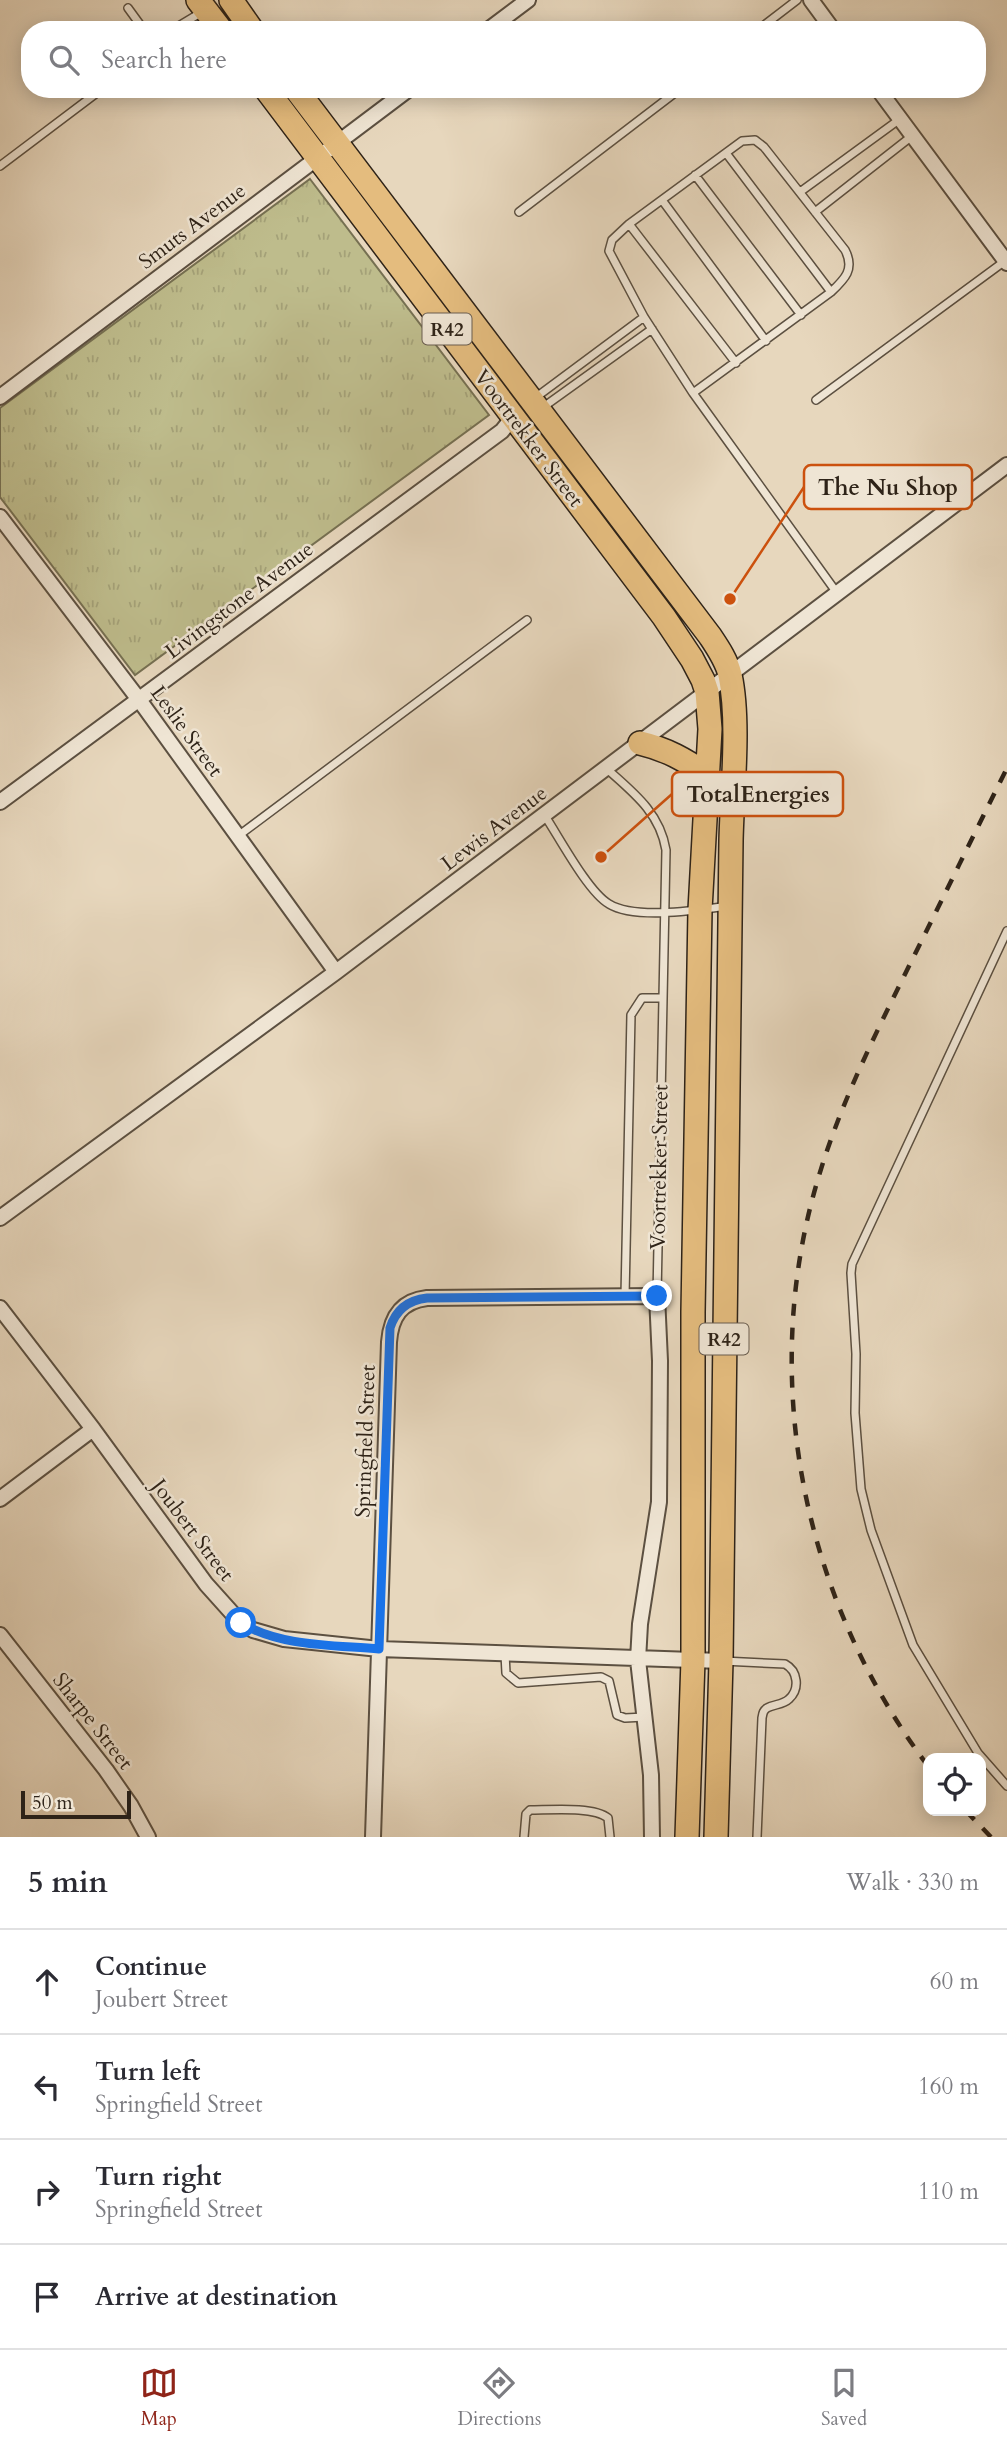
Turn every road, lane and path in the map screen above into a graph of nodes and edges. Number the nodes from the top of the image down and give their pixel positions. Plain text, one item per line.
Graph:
1 (230, 0) edge
2 (528, 0) edge
3 (797, 0) edge
4 (811, 0) edge
5 (202, 5) edge
6 (128, 8) dead end
7 (137, 21) edge
8 (183, 21) edge
9 (214, 21) edge
10 (245, 21) edge
11 (500, 21) edge
12 (770, 21) edge
13 (826, 21) edge
14 (91, 98) edge
15 (273, 98) edge
16 (303, 98) edge
17 (398, 98) edge
18 (668, 98) edge
19 (884, 98) edge
20 (900, 119) junction
21 (912, 136) junction
22 (337, 144) junction
23 (726, 153) junction
24 (318, 158) junction
25 (0, 166) edge
26 (695, 175) junction
27 (800, 192) junction
28 (662, 200) junction
29 (519, 212) dead end
30 (815, 212) junction
31 (629, 224) junction
32 (1006, 262) edge
33 (831, 292) junction
34 (801, 315) junction
35 (644, 317) junction
36 (652, 329) junction
37 (766, 341) junction
38 (736, 363) junction
39 (693, 393) junction
40 (0, 397) edge
41 (816, 400) dead end
42 (536, 405) junction
43 (511, 424) junction
44 (1007, 465) edge
45 (0, 517) edge
46 (837, 593) junction
47 (527, 620) dead end
48 (730, 674) junction
49 (707, 692) junction
50 (140, 701) junction
51 (640, 743) junction
52 (607, 769) junction
53 (708, 776) junction
54 (0, 802) edge
55 (545, 816) junction
56 (238, 836) junction
57 (730, 906) junction
58 (700, 910) junction
59 (663, 913) junction
60 (1007, 931) edge
61 (336, 972) junction
62 (662, 998) junction
63 (0, 1218) edge
64 (694, 1255) junction
65 (725, 1256) junction
66 (625, 1296) junction
67 (657, 1296) junction
68 (0, 1308) edge
69 (93, 1429) junction
70 (0, 1499) edge
71 (0, 1635) edge
72 (379, 1649) junction
73 (505, 1654) junction
74 (638, 1660) junction
75 (693, 1660) junction
76 (721, 1661) junction
77 (645, 1717) junction
78 (1007, 1786) edge
79 (148, 1837) edge
80 (373, 1837) edge
81 (524, 1837) edge
82 (610, 1837) edge
83 (652, 1837) edge
84 (687, 1837) edge
85 (716, 1837) edge
86 (757, 1837) edge

1 - 10 main road
2 - 11 street
3 - 12 lane
4 - 13 street
5 - 8 lane
5 - 9 main road
6 - 7 lane
14 - 25 lane
15 - 24 main road, Voortrekker Street / R42
16 - 22 main road, Voortrekker Street / R42
17 - 22 street, Smuts Avenue
18 - 29 lane
19 - 20 street
20 - 21 street
20 - 27 lane
21 - 30 lane
21 - 32 street
22 - 24 street, Smuts Avenue
22 - 42 main road, Voortrekker Street / R42
23 - 26 lane
23 - 27 lane
23 - 33 lane
24 - 40 street, Smuts Avenue
24 - 43 main road, Voortrekker Street / R42
26 - 28 lane
26 - 34 lane
27 - 30 lane
28 - 31 lane
28 - 37 lane
30 - 33 lane
31 - 35 lane
31 - 38 lane
32 - 41 lane
33 - 34 lane
34 - 37 lane
35 - 36 lane
35 - 42 lane, Livingstone Avenue
36 - 39 lane
36 - 42 lane, Livingstone Avenue
37 - 38 lane
38 - 39 lane
39 - 46 lane
42 - 43 lane, Livingstone Avenue
42 - 48 main road, Voortrekker Street / R42
43 - 49 main road, Voortrekker Street / R42
43 - 50 street, Livingstone Avenue
44 - 46 street, Lewis Avenue
45 - 50 street, Leslie Street
46 - 48 street, Lewis Avenue
47 - 56 lane
48 - 49 street, Lewis Avenue
48 - 57 main road, R42
49 - 51 street, Lewis Avenue
49 - 53 main road, R42
50 - 54 street, Livingstone Avenue
50 - 56 street, Leslie Street
51 - 52 street, Lewis Avenue
51 - 53 main road
52 - 55 street, Lewis Avenue
52 - 59 lane, Voortrekker Street
53 - 58 main road, R42
55 - 59 lane
55 - 61 street, Lewis Avenue
56 - 61 street, Leslie Street
57 - 58 lane
57 - 65 main road, R42
58 - 59 lane
58 - 64 main road, R42
59 - 62 lane, Voortrekker Street
60 - 78 lane
61 - 63 street, Lewis Avenue
62 - 66 lane
62 - 67 lane, Voortrekker Street
64 - 65 main road
64 - 75 main road, R42
65 - 76 main road, R42
66 - 67 street, Springfield Street
66 - 72 street, Springfield Street
67 - 74 street, Voortrekker Street
68 - 69 street, Joubert Street
69 - 70 street
69 - 72 street, Joubert Street
71 - 79 street, Sharpe Street
72 - 73 street, Joubert Street
72 - 80 street, Springfield Street
73 - 74 street, Joubert Street
73 - 77 lane
74 - 75 street, Joubert Street
74 - 77 street, Voortrekker Street
75 - 76 street, Joubert Street
75 - 84 main road, R42
76 - 85 main road, R42
76 - 86 lane
77 - 83 street, Voortrekker Street
81 - 82 lane

